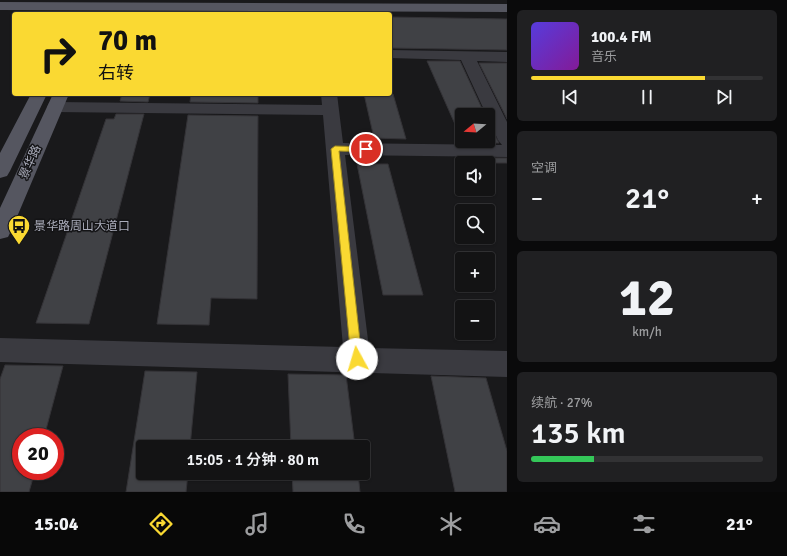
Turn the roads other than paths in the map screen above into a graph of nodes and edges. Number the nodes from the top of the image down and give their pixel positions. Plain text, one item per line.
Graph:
1 (0, 6) edge
2 (83, 7) edge
3 (100, 7) edge
4 (507, 8) edge
5 (392, 54) edge
6 (467, 56) junction
7 (507, 57) edge
8 (38, 96) edge
9 (58, 101) edge
10 (330, 102) edge
11 (507, 140) edge
12 (335, 149) junction
13 (507, 151) edge
14 (0, 171) edge
15 (0, 230) edge
16 (0, 350) edge
17 (357, 359) junction
18 (507, 364) edge

1 - 2 main road
2 - 3 main road
3 - 4 main road
5 - 6 lane
6 - 7 lane
6 - 11 lane
8 - 14 main road, 景华路
9 - 10 lane
9 - 15 main road, 景华路
10 - 12 lane
12 - 13 lane
12 - 17 lane
16 - 17 lane
17 - 18 lane

